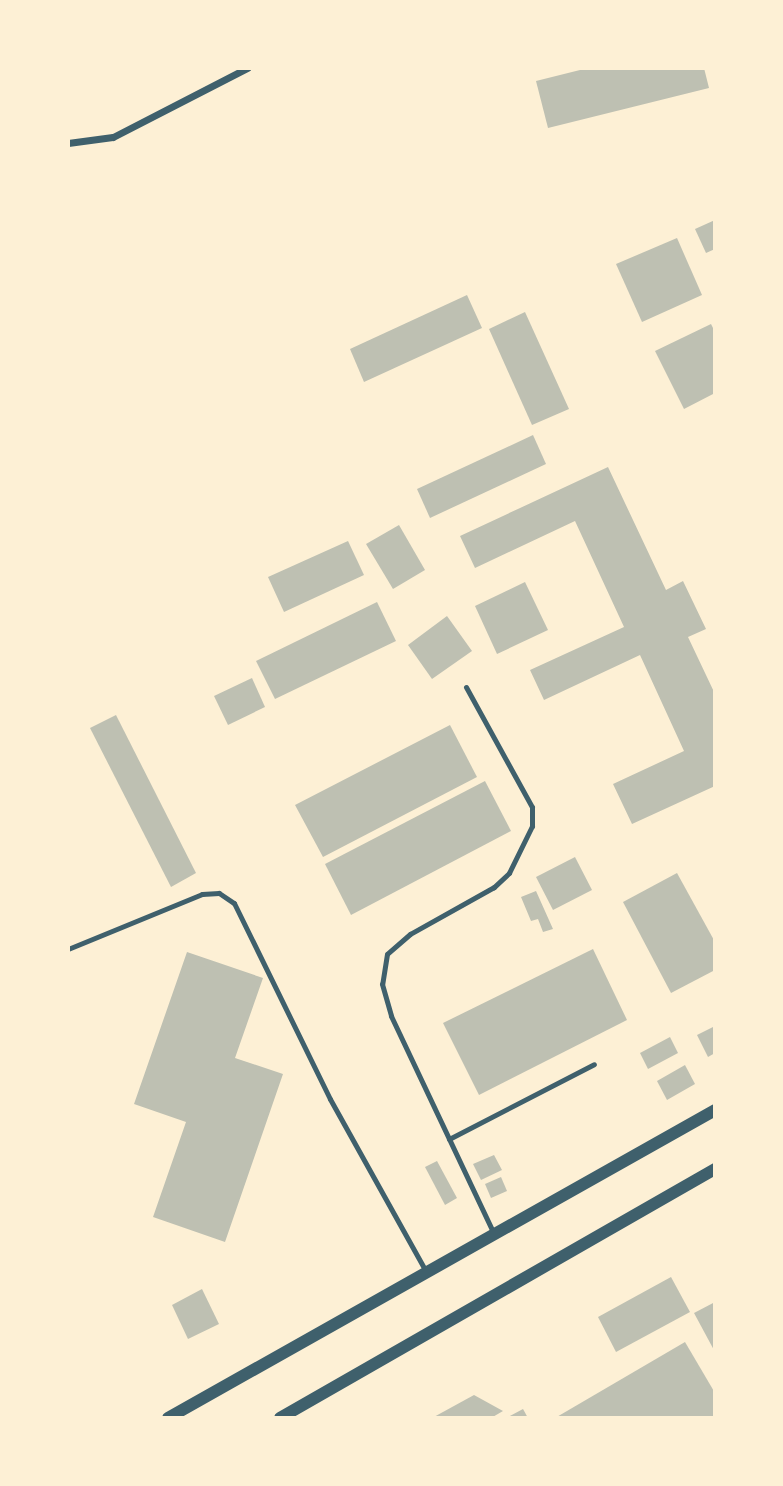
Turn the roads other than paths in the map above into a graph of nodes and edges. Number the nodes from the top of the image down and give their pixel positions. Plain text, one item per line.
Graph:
1 (247, 68) edge
2 (68, 143) edge
3 (466, 687) dead end
4 (68, 949) edge
5 (594, 1064) dead end
6 (715, 1110) edge
7 (449, 1139) junction
8 (715, 1170) edge
9 (493, 1232) junction
10 (425, 1270) junction
11 (168, 1418) edge
12 (280, 1418) edge

1 - 2 street
3 - 7 lane
4 - 10 lane
5 - 7 lane
6 - 9 street
7 - 9 lane
8 - 12 street
9 - 10 street
10 - 11 street

